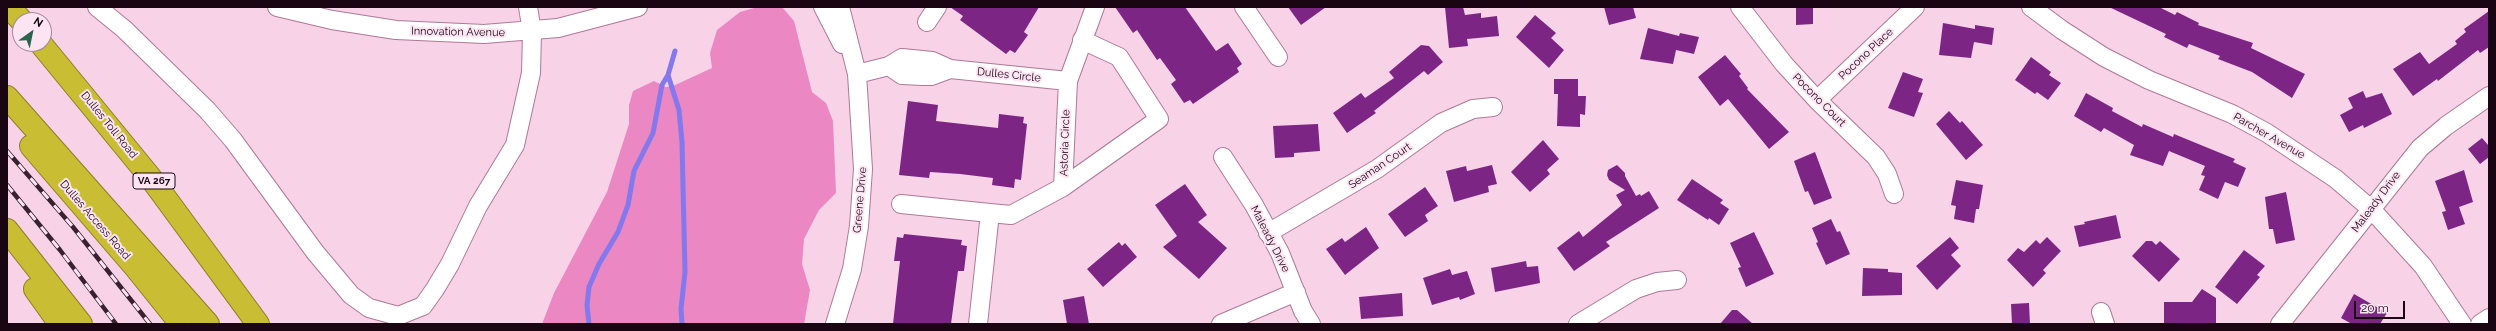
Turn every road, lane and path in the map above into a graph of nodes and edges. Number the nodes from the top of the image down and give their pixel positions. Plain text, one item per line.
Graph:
1 (97, 7) edge
2 (277, 7) edge
3 (528, 7) edge
4 (638, 7) edge
5 (823, 7) edge
6 (840, 7) edge
7 (937, 7) edge
8 (1095, 7) edge
9 (1244, 7) edge
10 (1740, 7) edge
11 (1916, 7) edge
12 (2031, 7) edge
13 (927, 22) dead end
14 (532, 32) junction
15 (1082, 40) junction
16 (48, 52) edge
17 (1278, 57) dead end
18 (857, 74) junction
19 (1068, 81) junction
20 (2489, 96) edge
21 (7, 97) edge
22 (1817, 100) junction
23 (1493, 107) dead end
24 (7, 118) edge
25 (1223, 157) dead end
26 (1063, 187) junction
27 (1894, 194) dead end
28 (901, 204) dead end
29 (2372, 210) junction
30 (990, 213) junction
31 (7, 230) edge
32 (1268, 233) junction
33 (7, 251) edge
34 (1677, 280) dead end
35 (1296, 292) junction
36 (2489, 318) edge
37 (979, 320) edge
38 (60, 324) edge
39 (81, 324) edge
40 (181, 324) edge
41 (208, 324) edge
42 (258, 324) edge
43 (836, 324) edge
44 (1221, 324) edge
45 (1311, 324) edge
46 (1578, 324) edge
47 (2280, 324) edge
48 (2462, 324) edge
49 (2480, 324) edge

1 - 14 street
2 - 14 street, Innovation Avenue
3 - 14 street
4 - 14 street, Innovation Avenue
5 - 18 street, Greene Drive
6 - 18 street, Greene Drive
7 - 13 street
8 - 15 street, Astoria Circle
9 - 17 street
10 - 22 street, Pocono Court
11 - 22 street, Pocono Place
12 - 29 street, Parcher Avenue
15 - 19 street, Astoria Circle
15 - 26 street
16 - 42 highway, Dulles Toll Road / VA 267
18 - 19 street, Dulles Circle
18 - 43 street, Greene Drive
19 - 26 street, Astoria Circle
20 - 29 street, Maleady Drive
21 - 41 highway
22 - 27 street, Pocono Court
23 - 32 street, Seaman Court
24 - 40 highway, Dulles Access Road
25 - 32 street, Maleady Drive
26 - 30 street, Astoria Circle
28 - 30 street, Astoria Circle
29 - 47 street, Maleady Drive
29 - 48 street, Parcher Avenue
30 - 37 street
31 - 39 highway
32 - 35 street, Maleady Drive
33 - 38 highway
34 - 46 street
35 - 44 street
35 - 45 street, Maleady Drive
36 - 49 street

